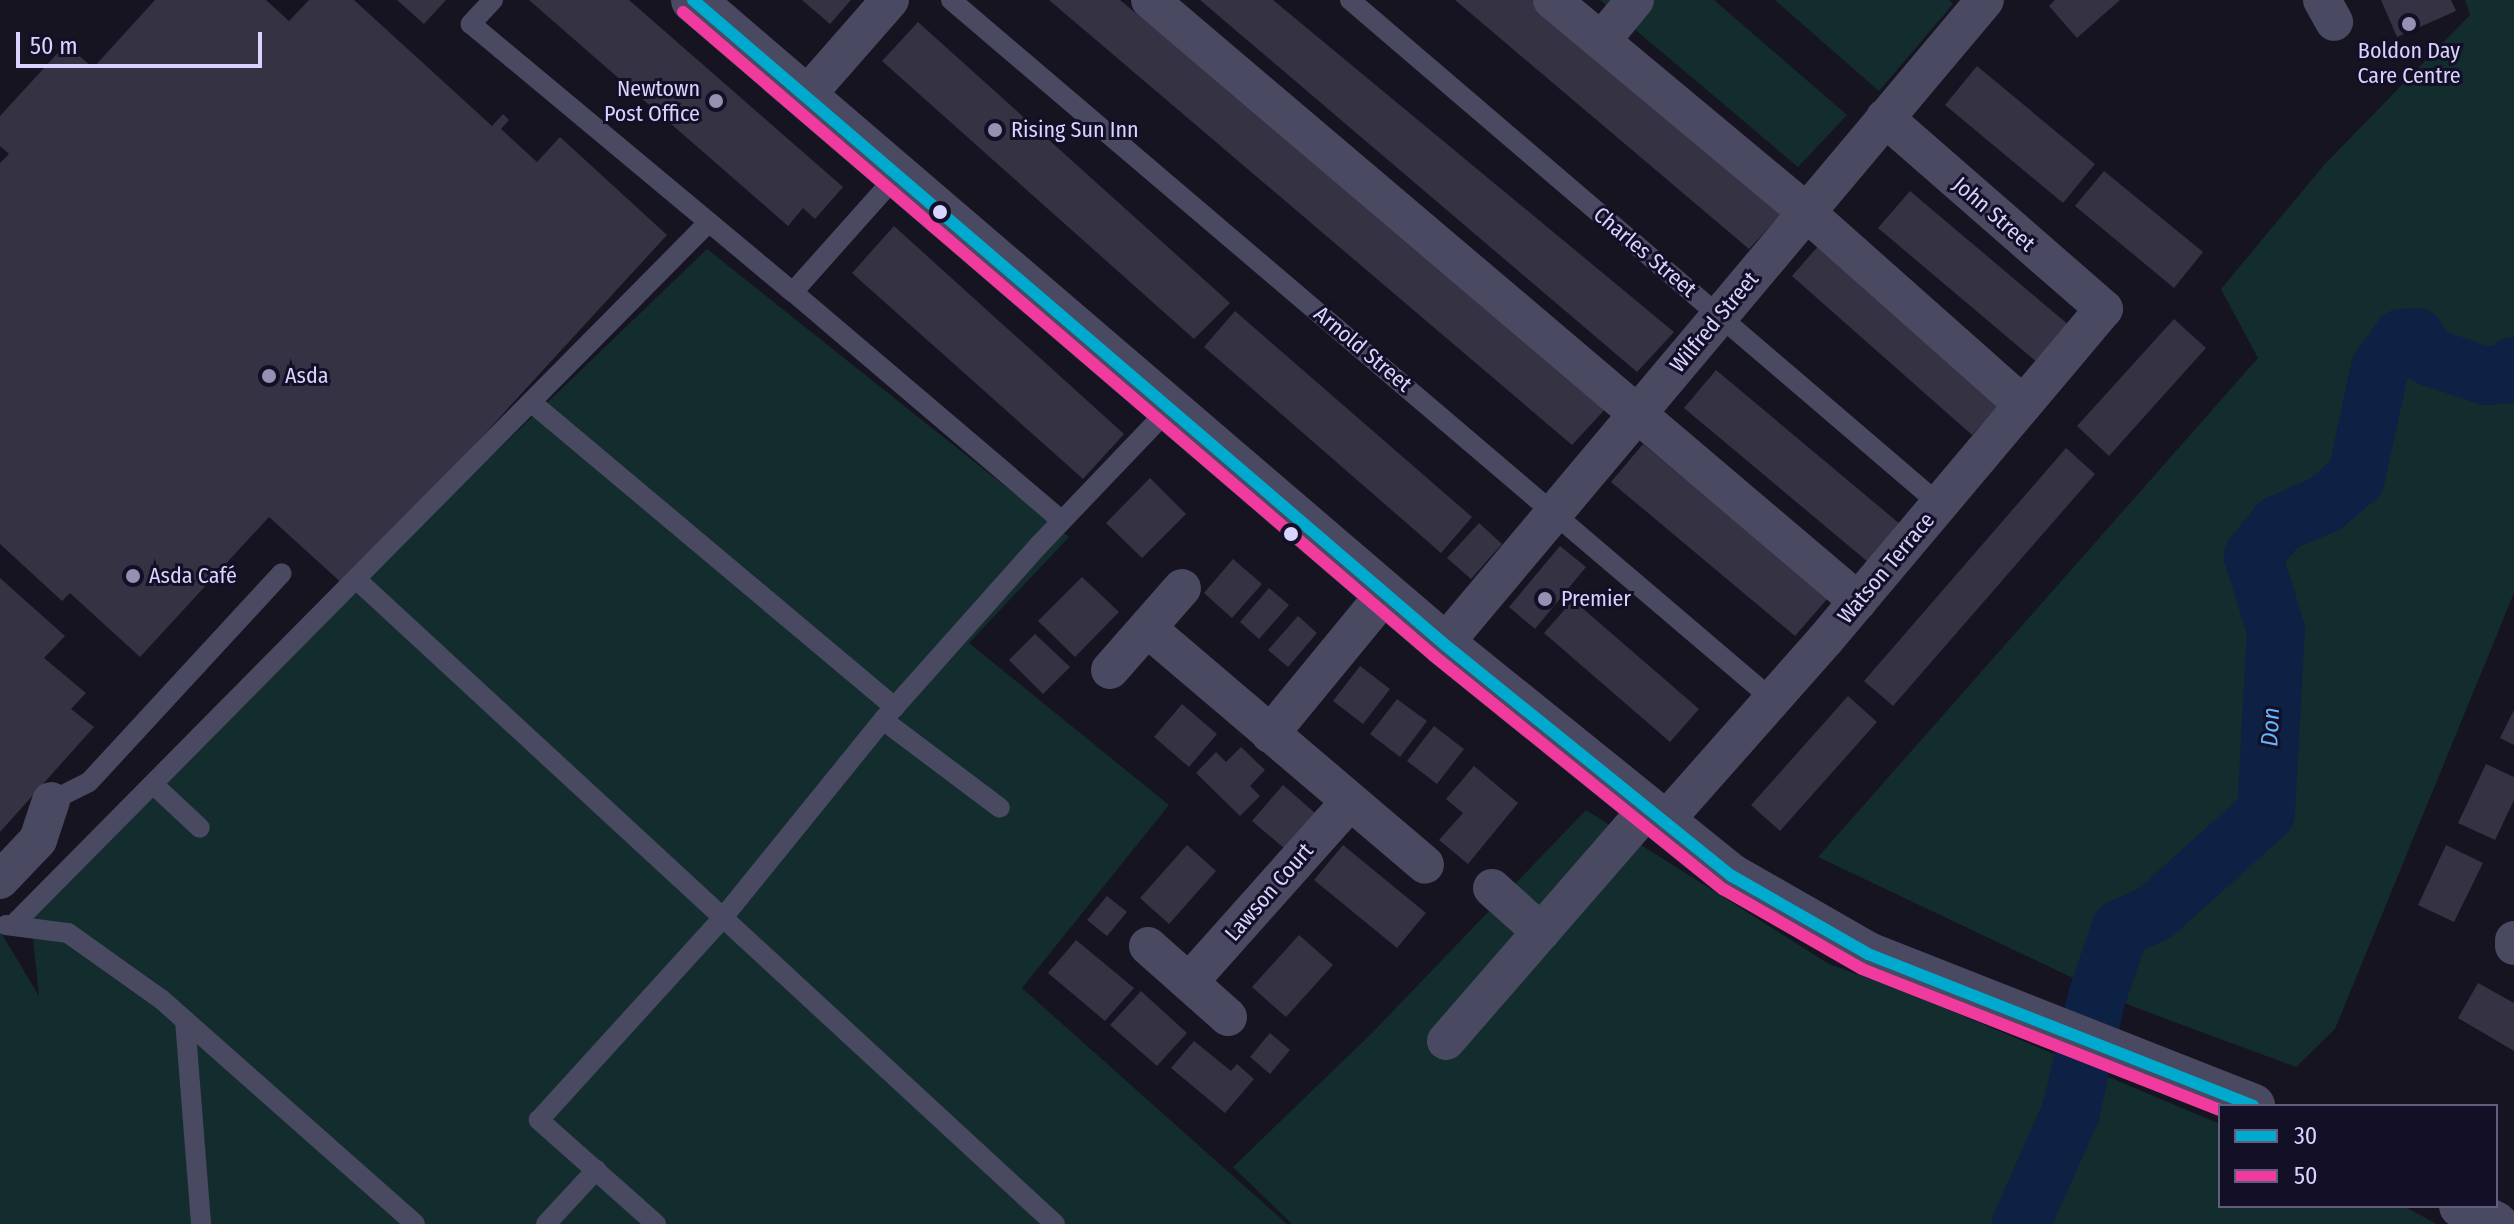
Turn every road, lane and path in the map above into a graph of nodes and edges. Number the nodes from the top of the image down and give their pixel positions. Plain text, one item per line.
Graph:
1 (493, 0) edge
2 (693, 0) edge
3 (890, 0) edge
4 (951, 0) edge
5 (1150, 0) edge
6 (1350, 0) edge
7 (1552, 0) edge
8 (1635, 0) edge
9 (1985, 0) edge
10 (1601, 41) junction
11 (805, 97) junction
12 (1885, 118) junction
13 (898, 174) junction
14 (1806, 212) junction
15 (709, 222) junction
16 (793, 292) junction
17 (2104, 309) joint
18 (1719, 315) junction
19 (531, 402) junction
20 (2023, 405) junction
21 (1170, 408) junction
22 (1638, 411) junction
23 (1939, 504) junction
24 (1554, 511) junction
25 (1062, 521) junction
26 (282, 573) dead end
27 (356, 579) junction
28 (1182, 588) dead end
29 (1385, 594) junction
30 (1858, 601) junction
31 (1147, 628) junction
32 (1444, 644) junction
33 (1110, 670) dead end
34 (1773, 700) junction
35 (889, 713) junction
36 (1270, 734) junction
37 (153, 784) junction
38 (46, 794) joint
39 (1350, 801) junction
40 (1000, 808) dead end
41 (1656, 816) junction
42 (200, 828) dead end
43 (1425, 865) dead end
44 (0, 880) edge
45 (1492, 888) dead end
46 (721, 920) junction
47 (7, 925) edge
48 (1541, 932) junction
49 (1148, 946) dead end
50 (1189, 982) junction
51 (1228, 1017) dead end
52 (185, 1020) junction
53 (1446, 1041) dead end
54 (2246, 1103) edge
55 (596, 1170) junction
56 (2465, 1208) edge
57 (201, 1224) edge
58 (415, 1224) edge
59 (546, 1224) edge
60 (656, 1224) edge
61 (1055, 1224) edge
62 (2496, 1224) edge

1 - 15 lane
2 - 11 street
3 - 11 street
4 - 24 lane, Arnold Street
5 - 22 street
6 - 18 lane, Charles Street
7 - 10 street
8 - 10 street
9 - 12 street, Wilfred Street
10 - 14 street
11 - 13 street
12 - 14 street, Wilfred Street
12 - 17 street, John Street
13 - 16 lane
13 - 21 street
14 - 18 street, Wilfred Street
14 - 20 street
15 - 16 lane
15 - 19 lane
16 - 25 lane
17 - 20 street, Watson Terrace
18 - 22 street, Wilfred Street
18 - 23 lane, Charles Street
19 - 27 lane
19 - 35 lane
20 - 23 street, Watson Terrace
21 - 25 lane
21 - 29 street
22 - 24 street, Wilfred Street
22 - 30 street
23 - 30 street, Watson Terrace
24 - 32 street, Wilfred Street
24 - 34 lane, Arnold Street
25 - 35 lane
26 - 38 lane
27 - 37 lane
27 - 46 lane
28 - 31 street
29 - 32 street
29 - 36 street
30 - 34 street, Watson Terrace
31 - 33 street
31 - 36 street
32 - 41 street
34 - 41 street, Watson Terrace
35 - 40 lane
35 - 46 lane
36 - 39 street
37 - 42 lane
37 - 47 lane
38 - 44 street
39 - 43 street
39 - 50 street, Lawson Court
41 - 48 street, Watson Terrace
41 - 54 street
45 - 48 street
46 - 55 lane
46 - 61 lane
47 - 52 lane
48 - 53 street, Watson Terrace
49 - 50 street
50 - 51 street
52 - 57 lane
52 - 58 lane
55 - 59 lane
55 - 60 lane
56 - 62 street

